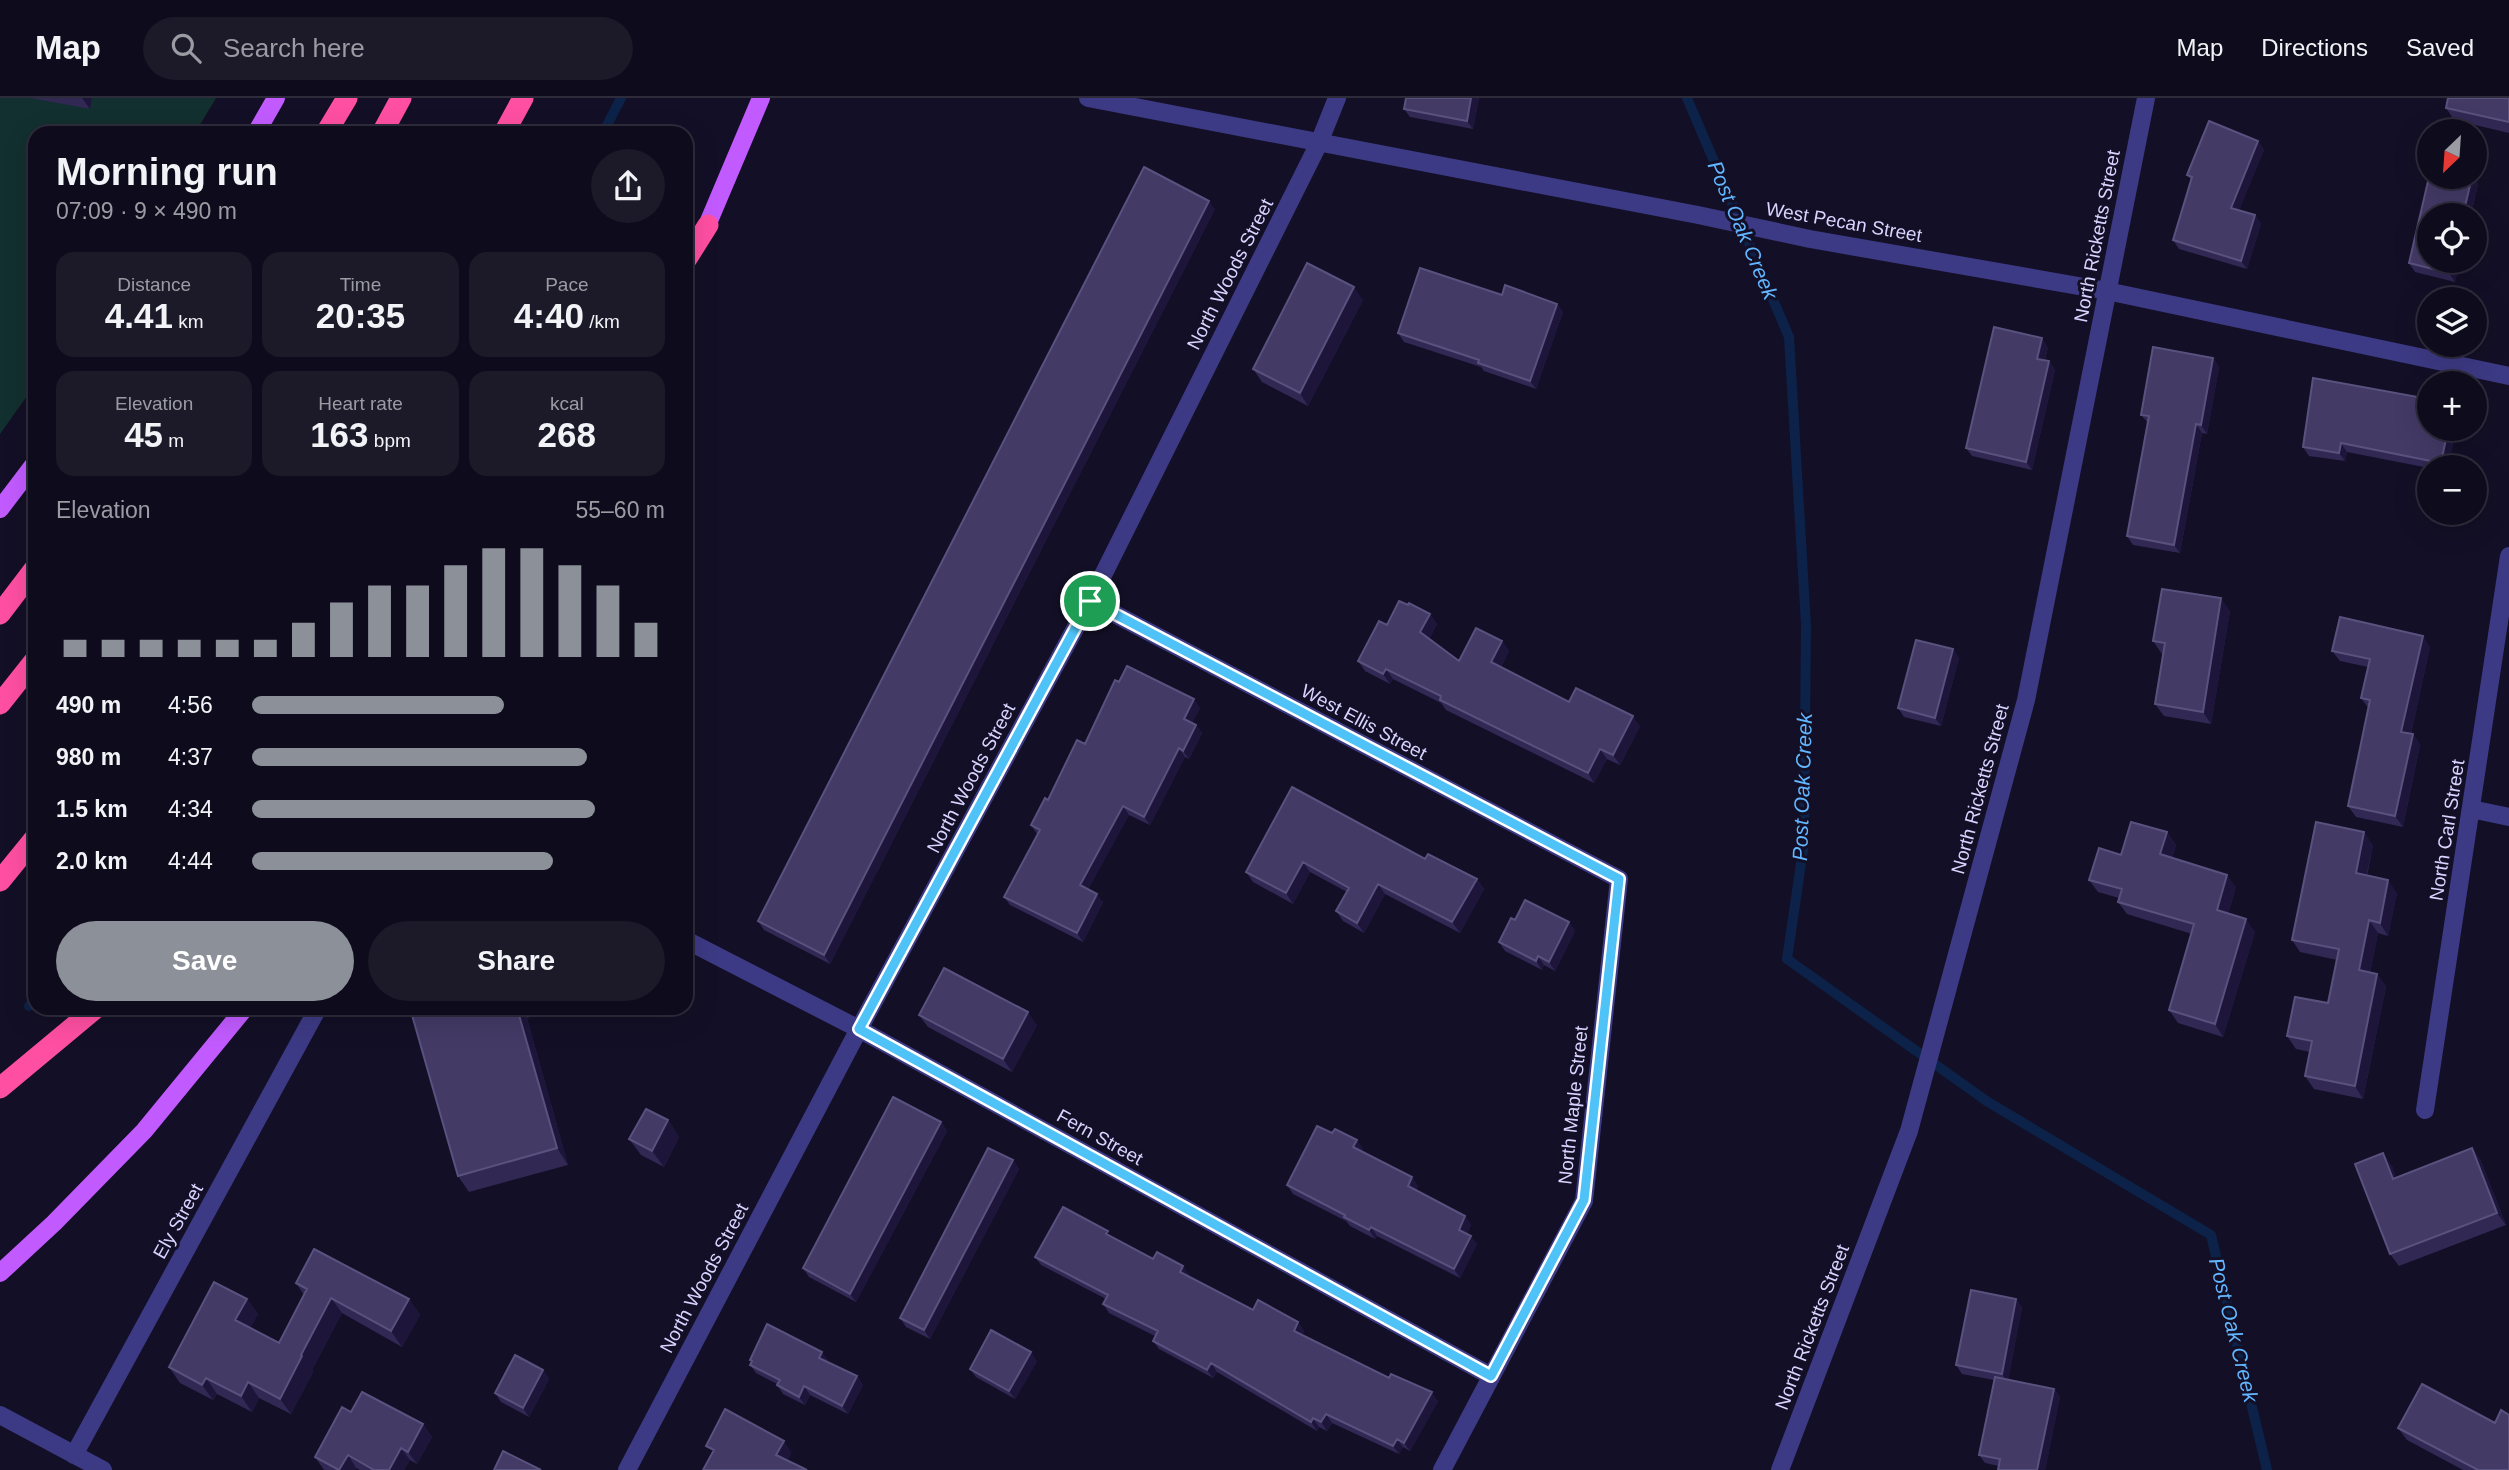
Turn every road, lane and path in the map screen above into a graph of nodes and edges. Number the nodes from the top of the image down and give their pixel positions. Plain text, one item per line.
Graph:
1 (276, 98) edge
2 (346, 98) edge
3 (401, 98) edge
4 (523, 98) edge
5 (761, 98) edge
6 (1088, 98) edge
7 (1337, 98) edge
8 (2146, 98) edge
9 (260, 126) edge
10 (330, 126) edge
11 (386, 126) edge
12 (508, 126) edge
13 (1319, 143) junction
14 (708, 225) junction
15 (693, 249) edge
16 (693, 256) edge
17 (2107, 291) junction
18 (2509, 376) edge
19 (28, 472) edge
20 (0, 509) edge
21 (2509, 556) edge
22 (28, 577) edge
23 (1090, 601) junction
24 (0, 614) edge
25 (28, 669) edge
26 (0, 704) edge
27 (2471, 809) junction
28 (2509, 817) edge
29 (28, 847) edge
30 (1619, 879) joint
31 (0, 881) edge
32 (693, 944) edge
33 (88, 1015) edge
34 (239, 1015) edge
35 (314, 1015) edge
36 (859, 1029) junction
37 (0, 1088) edge
38 (2425, 1110) dead end
39 (0, 1273) edge
40 (1491, 1376) junction
41 (0, 1415) edge
42 (74, 1455) junction
43 (103, 1470) edge
44 (626, 1470) edge
45 (1442, 1470) edge
46 (1780, 1470) edge

1 - 9 main road
2 - 10 highway
3 - 11 highway
4 - 12 highway
5 - 14 main road
6 - 13 street, West Pecan Street
7 - 13 street, North Woods Street
8 - 17 street, North Ricketts Street
13 - 17 street, West Pecan Street
13 - 23 street, North Woods Street
14 - 15 highway
14 - 16 main road
17 - 18 street, West Pecan Street
17 - 46 street, North Ricketts Street
19 - 20 main road
21 - 27 street, North Carl Street
22 - 24 highway
23 - 30 street, West Ellis Street
23 - 36 street, North Woods Street
25 - 26 highway
27 - 28 street
27 - 38 street, North Carl Street
29 - 31 highway
30 - 40 street, North Maple Street
32 - 36 street, Fern Street
33 - 37 highway
34 - 39 main road
35 - 42 street, Ely Street
36 - 40 street, Fern Street
36 - 44 street, North Woods Street
40 - 45 street, North Maple Street
41 - 42 street
42 - 43 street

